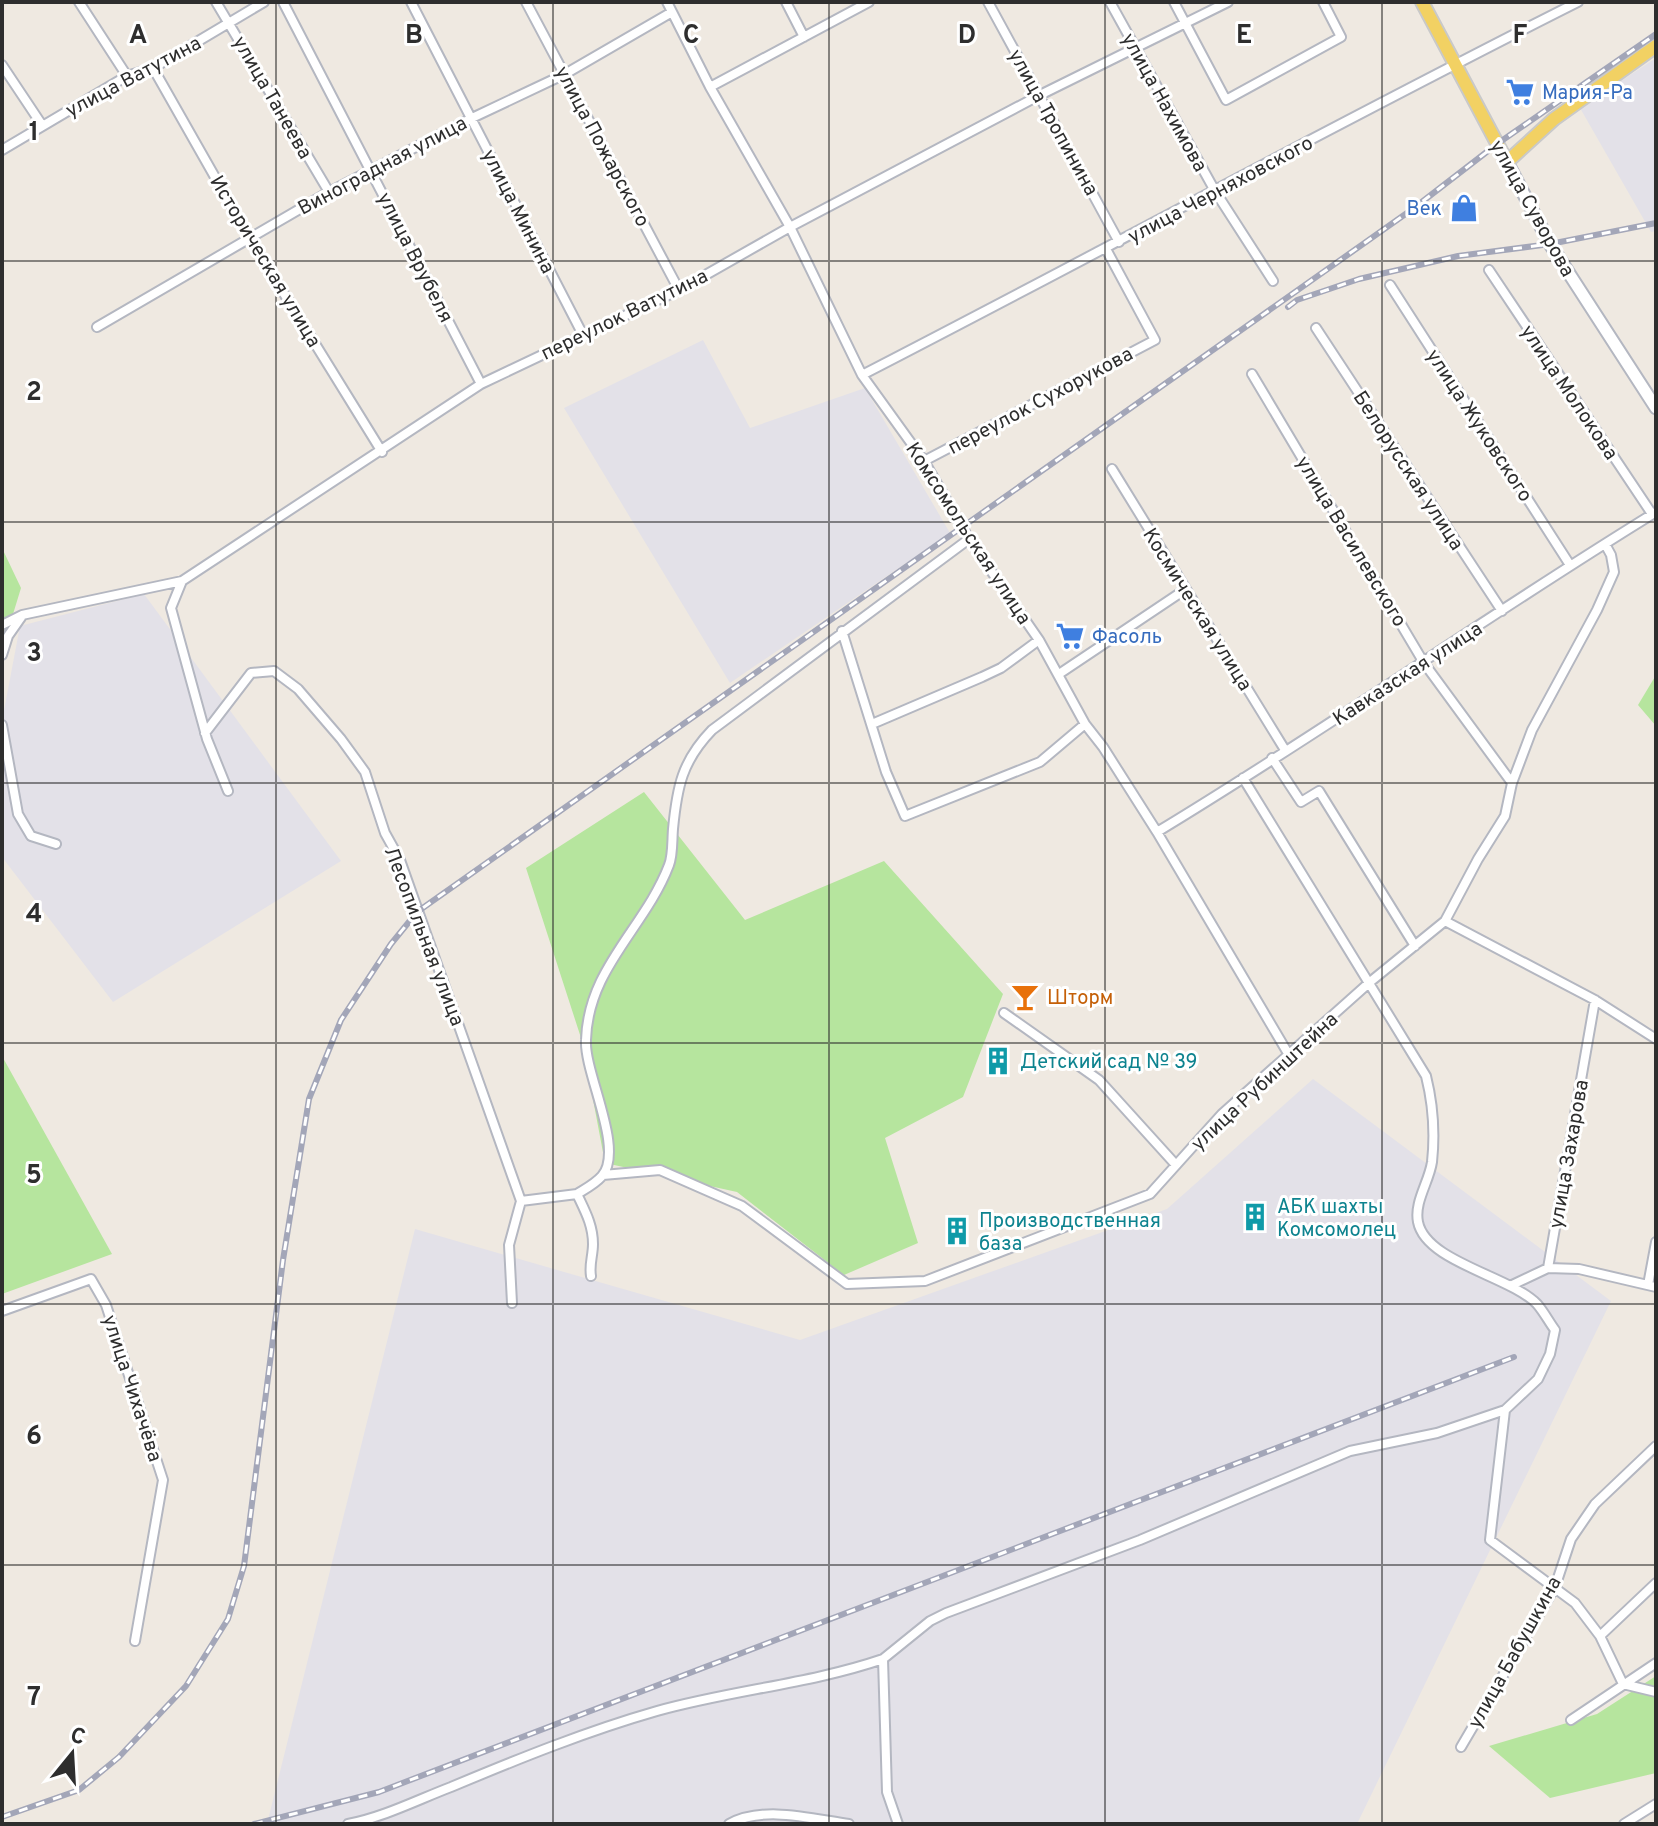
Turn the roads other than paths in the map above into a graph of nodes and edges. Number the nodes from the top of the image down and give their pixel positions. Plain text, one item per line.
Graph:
1 (79, 2) edge
2 (216, 2) edge
3 (264, 2) edge
4 (283, 2) edge
5 (411, 2) edge
6 (526, 2) edge
7 (667, 2) edge
8 (786, 2) edge
9 (869, 2) edge
10 (988, 2) edge
11 (1110, 2) edge
12 (1174, 2) edge
13 (1228, 2) edge
14 (1323, 2) edge
15 (1422, 2) edge
16 (1578, 2) edge
17 (672, 12) junction
18 (230, 23) junction
19 (1186, 24) junction
20 (804, 37) junction
21 (1656, 46) edge
22 (1135, 50) junction
23 (1454, 64) junction
24 (2, 65) edge
25 (153, 68) junction
26 (565, 74) junction
27 (127, 76) junction
28 (710, 87) junction
29 (1040, 95) junction
30 (472, 118) junction
31 (42, 125) junction
32 (2, 150) edge
33 (1507, 162) junction
34 (372, 172) junction
35 (1215, 191) junction
36 (329, 192) junction
37 (790, 227) junction
38 (249, 237) junction
39 (1119, 242) junction
40 (1106, 249) junction
41 (1489, 270) dead end
42 (1273, 281) dead end
43 (1390, 285) dead end
44 (679, 290) junction
45 (97, 327) dead end
46 (1316, 328) dead end
47 (583, 335) junction
48 (1252, 374) dead end
49 (862, 375) junction
50 (481, 384) junction
51 (1656, 408) edge
52 (382, 452) junction
53 (924, 461) junction
54 (1112, 469) dead end
55 (1654, 513) edge
56 (969, 539) junction
57 (1605, 544) junction
58 (1570, 565) junction
59 (182, 581) junction
60 (1186, 589) junction
61 (1502, 611) junction
62 (22, 615) junction
63 (2, 625) edge
64 (842, 631) junction
65 (1039, 640) junction
66 (2, 655) edge
67 (1424, 663) junction
68 (1059, 674) junction
69 (872, 724) junction
70 (1085, 724) junction
71 (2, 725) edge
72 (205, 733) junction
73 (1285, 750) junction
74 (1272, 758) junction
75 (1243, 778) junction
76 (1512, 783) junction
77 (228, 791) dead end
78 (1157, 832) junction
79 (56, 844) dead end
80 (1445, 921) junction
81 (1415, 946) junction
82 (1370, 982) junction
83 (1595, 1000) junction
84 (1004, 1013) dead end
85 (1656, 1039) edge
86 (1289, 1055) junction
87 (1176, 1165) junction
88 (603, 1175) junction
89 (577, 1194) junction
90 (521, 1201) junction
91 (1656, 1242) edge
92 (1548, 1268) junction
93 (591, 1276) dead end
94 (1510, 1286) junction
95 (1652, 1286) edge
96 (512, 1303) dead end
97 (2, 1311) edge
98 (1505, 1410) junction
99 (1656, 1446) edge
100 (1656, 1583) edge
101 (1555, 1587) junction
102 (1600, 1636) junction
103 (135, 1641) dead end
104 (883, 1659) junction
105 (1656, 1663) edge
106 (1623, 1684) junction
107 (1656, 1692) edge
108 (1571, 1720) dead end
109 (1461, 1747) dead end
110 (1656, 1804) edge
111 (348, 1824) edge
112 (729, 1824) edge
113 (849, 1824) edge
114 (898, 1824) edge
115 (1624, 1824) edge

1 - 27 street
2 - 18 street, улица Танеева
3 - 18 street, улица Ватутина
4 - 34 street, улица Врубеля
5 - 30 street, улица Минина
6 - 26 street, улица Пожарского
7 - 17 street, Комсомольская улица
8 - 20 street
9 - 20 street
10 - 29 street, улица Тропинина
11 - 22 street, улица Нахимова
12 - 19 street
13 - 19 street, переулок Ватутина
14 - 19 street
15 - 23 main road, улица Суворова
16 - 23 street, улица Черняховского
17 - 26 street, Виноградная улица
17 - 28 street, Комсомольская улица
18 - 25 street, улица Ватутина
18 - 36 street, улица Танеева
19 - 22 street, переулок Ватутина
20 - 28 street
21 - 33 main road
22 - 29 street, переулок Ватутина
22 - 35 street, улица Нахимова
23 - 33 main road, улица Суворова
23 - 35 street, улица Черняховского
24 - 31 street
25 - 27 street, улица Ватутина
25 - 38 street, Историческая улица
26 - 30 street, Виноградная улица
26 - 44 street, улица Пожарского
27 - 31 street, улица Ватутина
28 - 37 street, Комсомольская улица
29 - 37 street, переулок Ватутина
29 - 39 street, улица Тропинина
30 - 34 street, Виноградная улица
30 - 47 street, улица Минина
31 - 32 street, улица Ватутина
33 - 51 street, улица Суворова
34 - 36 street, Виноградная улица
34 - 50 street, улица Врубеля
35 - 39 street, улица Черняховского
35 - 42 street, улица Нахимова
36 - 38 street, Виноградная улица
37 - 44 street, переулок Ватутина
37 - 49 street, Комсомольская улица
38 - 45 street, Виноградная улица
38 - 52 street, Историческая улица
39 - 40 street, улица Черняховского
40 - 49 street, улица Черняховского
40 - 53 street, переулок Сухорукова
41 - 55 street, улица Молокова
43 - 58 street, улица Жуковского
44 - 47 street, переулок Ватутина
46 - 61 street, Белорусская улица
47 - 50 street, переулок Ватутина
48 - 67 street, улица Василевского
49 - 53 street, Комсомольская улица
50 - 52 street, переулок Ватутина
52 - 59 street, переулок Ватутина
53 - 56 street, Комсомольская улица
54 - 60 street, Космическая улица
55 - 57 street, Кавказская улица
56 - 64 street
56 - 65 street, Комсомольская улица
57 - 58 street, Кавказская улица
57 - 76 street, улица Рубинштейна
58 - 61 street, Кавказская улица
59 - 62 street, переулок Ватутина
59 - 72 street
60 - 68 street
60 - 73 street, Космическая улица
61 - 67 street, Кавказская улица
62 - 63 street, переулок Ватутина
62 - 66 street
64 - 69 street
64 - 88 street
65 - 68 street, Комсомольская улица
65 - 69 street
67 - 73 street, Кавказская улица
67 - 76 street, улица Василевского
68 - 70 street, Комсомольская улица
69 - 70 street
70 - 78 street, Комсомольская улица
71 - 79 street
72 - 77 street
72 - 90 street, Лесопильная улица
73 - 74 street, Кавказская улица
74 - 75 street, Кавказская улица
74 - 81 street
75 - 78 street, Кавказская улица
75 - 82 street
76 - 80 street, улица Рубинштейна
78 - 86 street, Комсомольская улица
80 - 81 street, улица Рубинштейна
80 - 83 street
81 - 82 street, улица Рубинштейна
82 - 86 street, улица Рубинштейна
82 - 94 street
83 - 85 street
83 - 92 street, улица Захарова
84 - 87 street
86 - 87 street, улица Рубинштейна
87 - 88 street, улица Рубинштейна
88 - 89 street
89 - 90 street
89 - 93 street
90 - 96 street
91 - 95 street
92 - 94 street
92 - 95 street
94 - 98 street
97 - 103 street, улица Чихачёва
98 - 101 street
98 - 104 street
99 - 101 street, улица Бабушкина
100 - 102 street
101 - 102 street
101 - 109 street, улица Бабушкина
102 - 106 street
104 - 111 street
104 - 114 street
105 - 106 street
106 - 107 street
106 - 108 street
110 - 115 street
112 - 113 street

